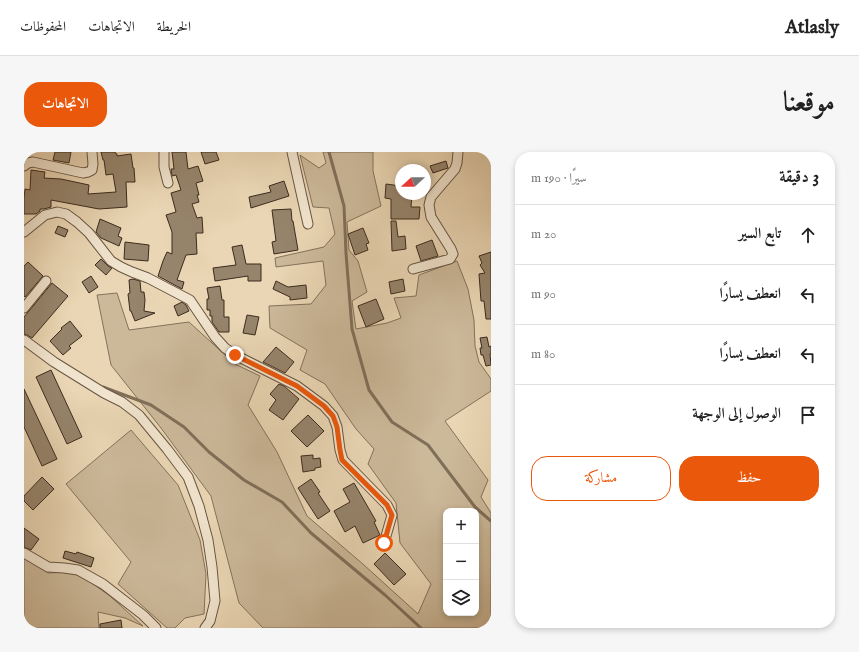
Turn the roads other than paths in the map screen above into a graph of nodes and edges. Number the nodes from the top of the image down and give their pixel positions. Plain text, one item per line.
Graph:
1 (92, 152) edge
2 (164, 152) edge
3 (292, 152) edge
4 (458, 152) edge
5 (24, 166) edge
6 (168, 182) dead end
7 (308, 224) dead end
8 (24, 232) edge
9 (413, 269) dead end
10 (46, 281) dead end
11 (24, 308) edge
12 (24, 340) edge
13 (384, 543) dead end
14 (24, 553) edge
15 (156, 628) edge
16 (205, 628) edge

1 - 5 street
2 - 6 street
3 - 7 street
4 - 9 street
8 - 13 street
10 - 11 street
12 - 16 street
14 - 15 street

